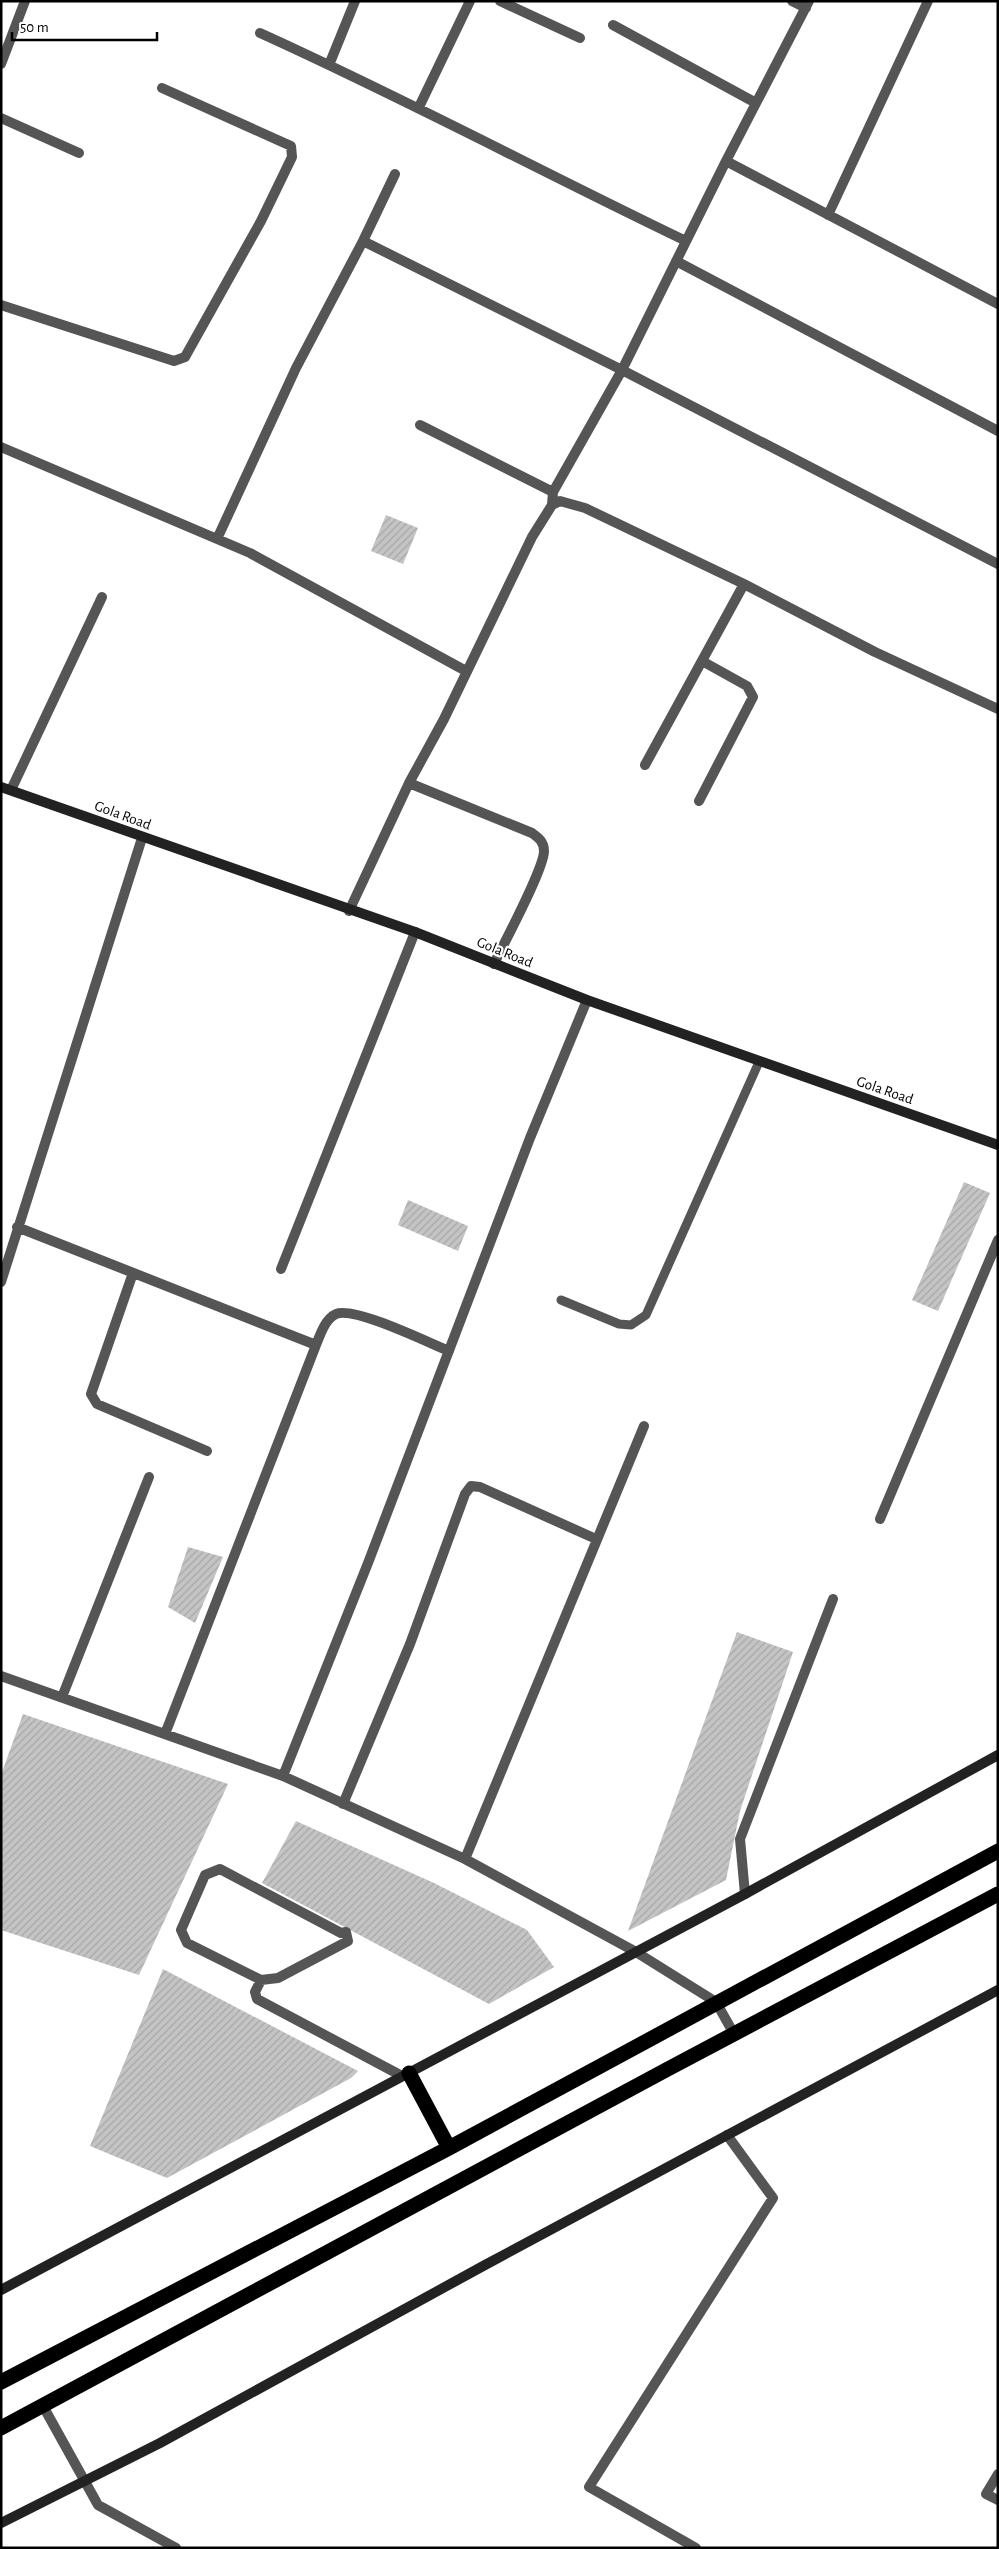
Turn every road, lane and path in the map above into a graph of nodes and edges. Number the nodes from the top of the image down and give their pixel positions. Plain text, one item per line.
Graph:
1 (25, 1) edge
2 (355, 1) edge
3 (470, 1) edge
4 (500, 1) edge
5 (792, 1) edge
6 (928, 1) edge
7 (807, 5) edge
8 (613, 25) dead end
9 (260, 33) dead end
10 (580, 38) dead end
11 (1, 64) edge
12 (329, 65) junction
13 (162, 88) dead end
14 (756, 103) junction
15 (419, 107) junction
16 (1, 118) edge
17 (79, 153) dead end
18 (726, 161) junction
19 (395, 174) dead end
20 (828, 215) junction
21 (686, 241) junction
22 (363, 242) junction
23 (676, 261) junction
24 (998, 304) edge
25 (1, 305) edge
26 (622, 370) junction
27 (420, 425) dead end
28 (998, 431) edge
29 (1, 447) edge
30 (553, 492) junction
31 (552, 505) junction
32 (218, 539) junction
33 (998, 564) edge
34 (744, 584) junction
35 (102, 597) dead end
36 (702, 661) junction
37 (466, 671) junction
38 (998, 709) edge
39 (645, 765) dead end
40 (409, 783) junction
41 (6, 789) edge
42 (699, 801) dead end
43 (142, 838) junction
44 (349, 911) junction
45 (415, 932) junction
46 (494, 964) junction
47 (587, 1000) junction
48 (759, 1062) junction
49 (998, 1145) edge
50 (18, 1227) junction
51 (998, 1240) edge
52 (281, 1269) dead end
53 (133, 1273) junction
54 (1, 1282) edge
55 (561, 1300) dead end
56 (316, 1345) junction
57 (449, 1351) junction
58 (644, 1426) dead end
59 (207, 1451) dead end
60 (149, 1477) dead end
61 (880, 1519) dead end
62 (596, 1539) junction
63 (833, 1599) dead end
64 (1, 1676) edge
65 (62, 1697) junction
66 (165, 1734) junction
67 (998, 1755) edge
68 (283, 1776) junction
69 (343, 1804) junction
70 (998, 1851) edge
71 (465, 1859) junction
72 (745, 1894) junction
73 (998, 1894) edge
74 (636, 1952) junction
75 (261, 1980) junction
76 (998, 1990) edge
77 (716, 2002) junction
78 (734, 2034) junction
79 (405, 2074) junction
80 (727, 2135) junction
81 (449, 2148) junction
82 (1, 2290) edge
83 (1, 2382) edge
84 (44, 2406) junction
85 (1, 2428) edge
86 (998, 2474) edge
87 (85, 2481) junction
88 (998, 2500) edge
89 (1, 2523) edge
90 (176, 2548) edge
91 (696, 2548) edge

1 - 11 street
2 - 12 street
3 - 15 street
4 - 10 street
5 - 7 street
6 - 20 street
7 - 14 street
8 - 14 street
9 - 12 street
12 - 15 street
13 - 25 street
14 - 18 street
15 - 21 street
16 - 17 street
18 - 20 street
18 - 21 street
19 - 22 street
20 - 24 street
21 - 23 street
22 - 26 street
22 - 32 street
23 - 26 street
23 - 28 street
26 - 30 street
26 - 33 street
27 - 30 street
29 - 32 street
30 - 31 street
31 - 34 street
31 - 37 street
32 - 37 street
34 - 36 street
34 - 38 street
35 - 41 street
36 - 39 street
36 - 42 street
37 - 40 street
40 - 44 street
40 - 46 street
41 - 43 street, Gola Road
43 - 44 street, Gola Road
43 - 50 street
44 - 45 street, Gola Road
45 - 46 street, Gola Road
45 - 52 street
46 - 47 street, Gola Road
47 - 48 street, Gola Road
47 - 57 street
48 - 49 street, Gola Road
48 - 55 lane
50 - 53 street
50 - 54 street
51 - 61 street
53 - 56 street
53 - 59 street
56 - 57 street
56 - 66 street
57 - 68 street
58 - 62 street
60 - 65 street
62 - 69 street
62 - 71 street
63 - 72 street
64 - 65 street
65 - 66 street
66 - 68 street
67 - 72 street
68 - 69 street
69 - 71 street
70 - 77 highway
71 - 74 street
72 - 74 street
73 - 78 highway
74 - 77 street
74 - 79 street
75 - 75 street
75 - 79 street
76 - 80 street
77 - 78 street
77 - 81 highway
78 - 84 highway
79 - 81 highway
79 - 82 street
80 - 87 street
80 - 91 street
81 - 83 highway
84 - 85 highway
84 - 87 street
86 - 88 street
87 - 89 street
87 - 90 street

